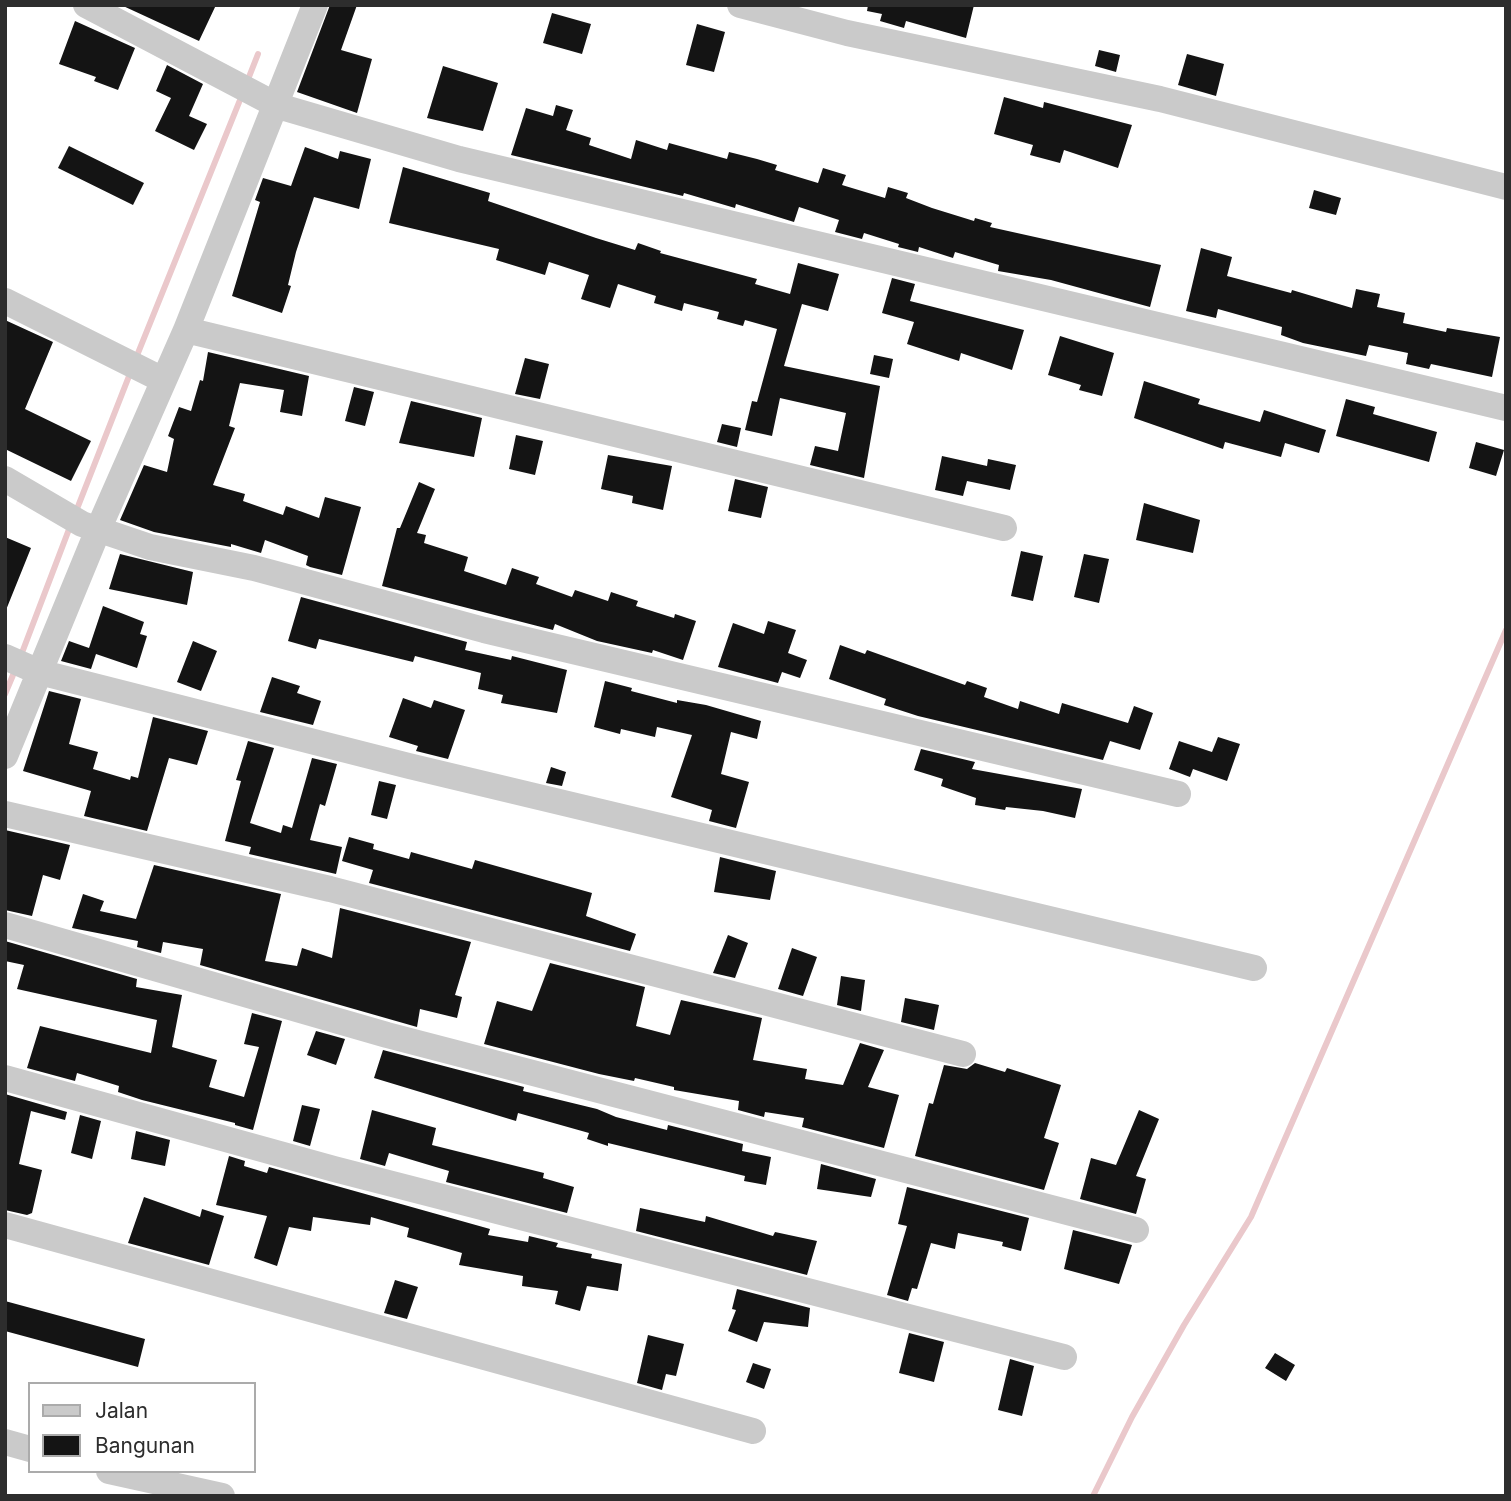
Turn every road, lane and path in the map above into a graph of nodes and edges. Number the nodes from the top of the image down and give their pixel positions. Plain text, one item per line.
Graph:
1 (86, 5) edge
2 (315, 5) edge
3 (740, 5) edge
4 (258, 95) junction
5 (1506, 187) edge
6 (5, 301) edge
7 (187, 330) junction
8 (155, 375) junction
9 (1506, 408) edge
10 (5, 480) edge
11 (82, 523) junction
12 (1004, 528) dead end
13 (20, 665) edge
14 (5, 756) edge
15 (1178, 794) dead end
16 (5, 814) edge
17 (5, 925) edge
18 (1254, 968) dead end
19 (963, 1054) dead end
20 (5, 1078) edge
21 (5, 1225) edge
22 (1136, 1230) dead end
23 (1064, 1357) dead end
24 (753, 1431) dead end
25 (5, 1442) edge
26 (28, 1448) edge
27 (118, 1473) edge
28 (222, 1496) edge

1 - 4 street
2 - 4 street
3 - 5 street
4 - 7 street
4 - 9 street
6 - 8 street
7 - 8 street
7 - 12 street
8 - 11 street
10 - 11 street
11 - 13 street
11 - 15 street
13 - 14 street
13 - 18 street
16 - 19 street
17 - 22 street
20 - 23 street
21 - 24 street
25 - 26 street
27 - 28 street

